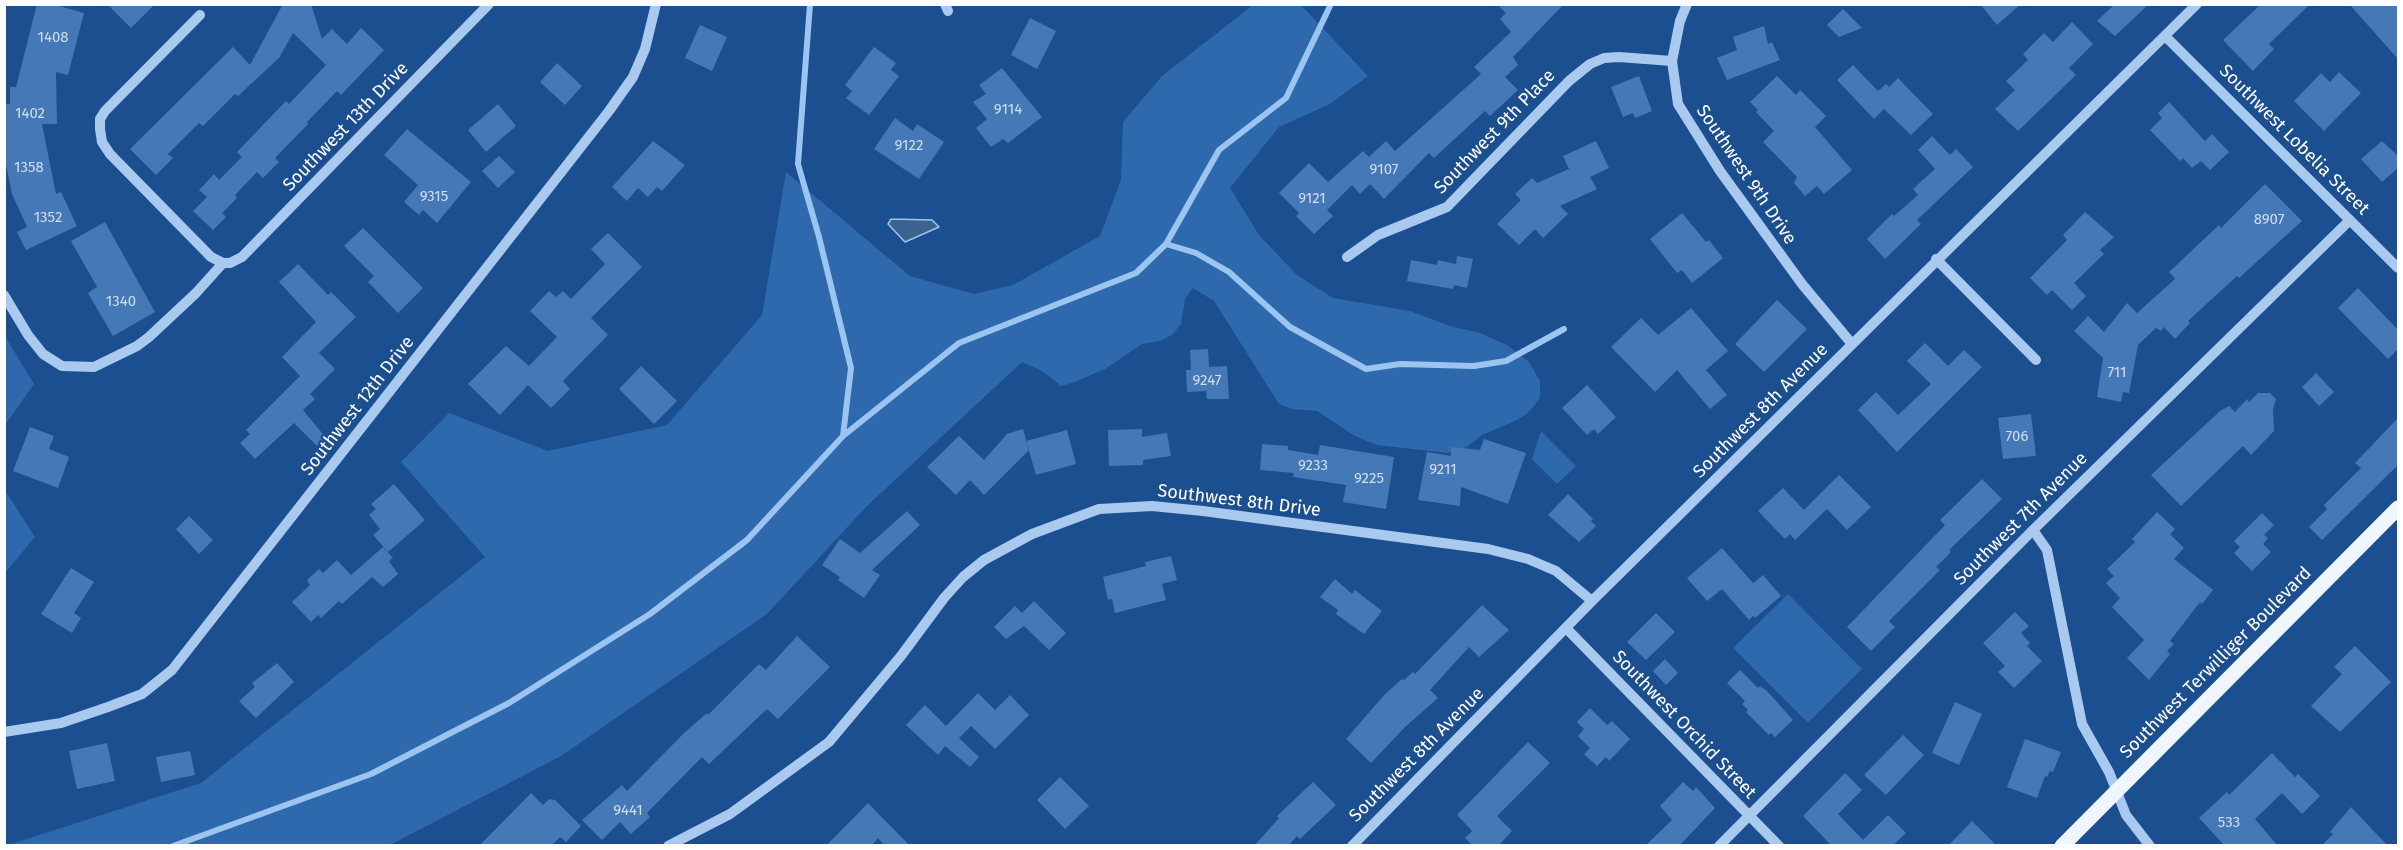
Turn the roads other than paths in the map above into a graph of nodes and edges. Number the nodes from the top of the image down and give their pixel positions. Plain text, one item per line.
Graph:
1 (489, 4) edge
2 (657, 4) edge
3 (1687, 4) edge
4 (2197, 4) edge
5 (200, 15) dead end
6 (2165, 36) junction
7 (1672, 61) junction
8 (2350, 220) junction
9 (1347, 257) dead end
10 (1936, 259) junction
11 (223, 263) junction
12 (2398, 268) edge
13 (4, 295) edge
14 (1852, 345) junction
15 (2036, 360) dead end
16 (2398, 508) edge
17 (2033, 530) junction
18 (1592, 601) junction
19 (1566, 628) junction
20 (4, 732) edge
21 (2116, 790) junction
22 (1749, 816) junction
23 (668, 846) edge
24 (1352, 846) edge
25 (1719, 846) edge
26 (1779, 846) edge
27 (2062, 846) edge
28 (2150, 846) edge

1 - 11 street, Southwest 13th Drive
2 - 20 street, Southwest 12th Drive
3 - 7 street, Southwest 9th Drive
4 - 6 street, Southwest 8th Avenue
5 - 11 street
6 - 8 street, Southwest Lobelia Street
6 - 10 street, Southwest 8th Avenue
7 - 9 street, Southwest 9th Place
7 - 14 street, Southwest 9th Drive
8 - 12 street, Southwest Lobelia Street
8 - 17 street, Southwest 7th Avenue
10 - 14 street, Southwest 8th Avenue
10 - 15 street
11 - 13 street, Southwest 13th Drive
14 - 18 street, Southwest 8th Avenue
16 - 21 main road, Southwest Terwilliger Boulevard
17 - 21 street
17 - 22 street, Southwest 7th Avenue
18 - 19 street, Southwest 8th Avenue
18 - 23 street, Southwest 8th Drive
19 - 22 street, Southwest Orchid Street
19 - 24 street, Southwest 8th Avenue
21 - 27 main road, Southwest Terwilliger Boulevard
21 - 28 street
22 - 25 street, Southwest 7th Avenue
22 - 26 street, Southwest Orchid Street

